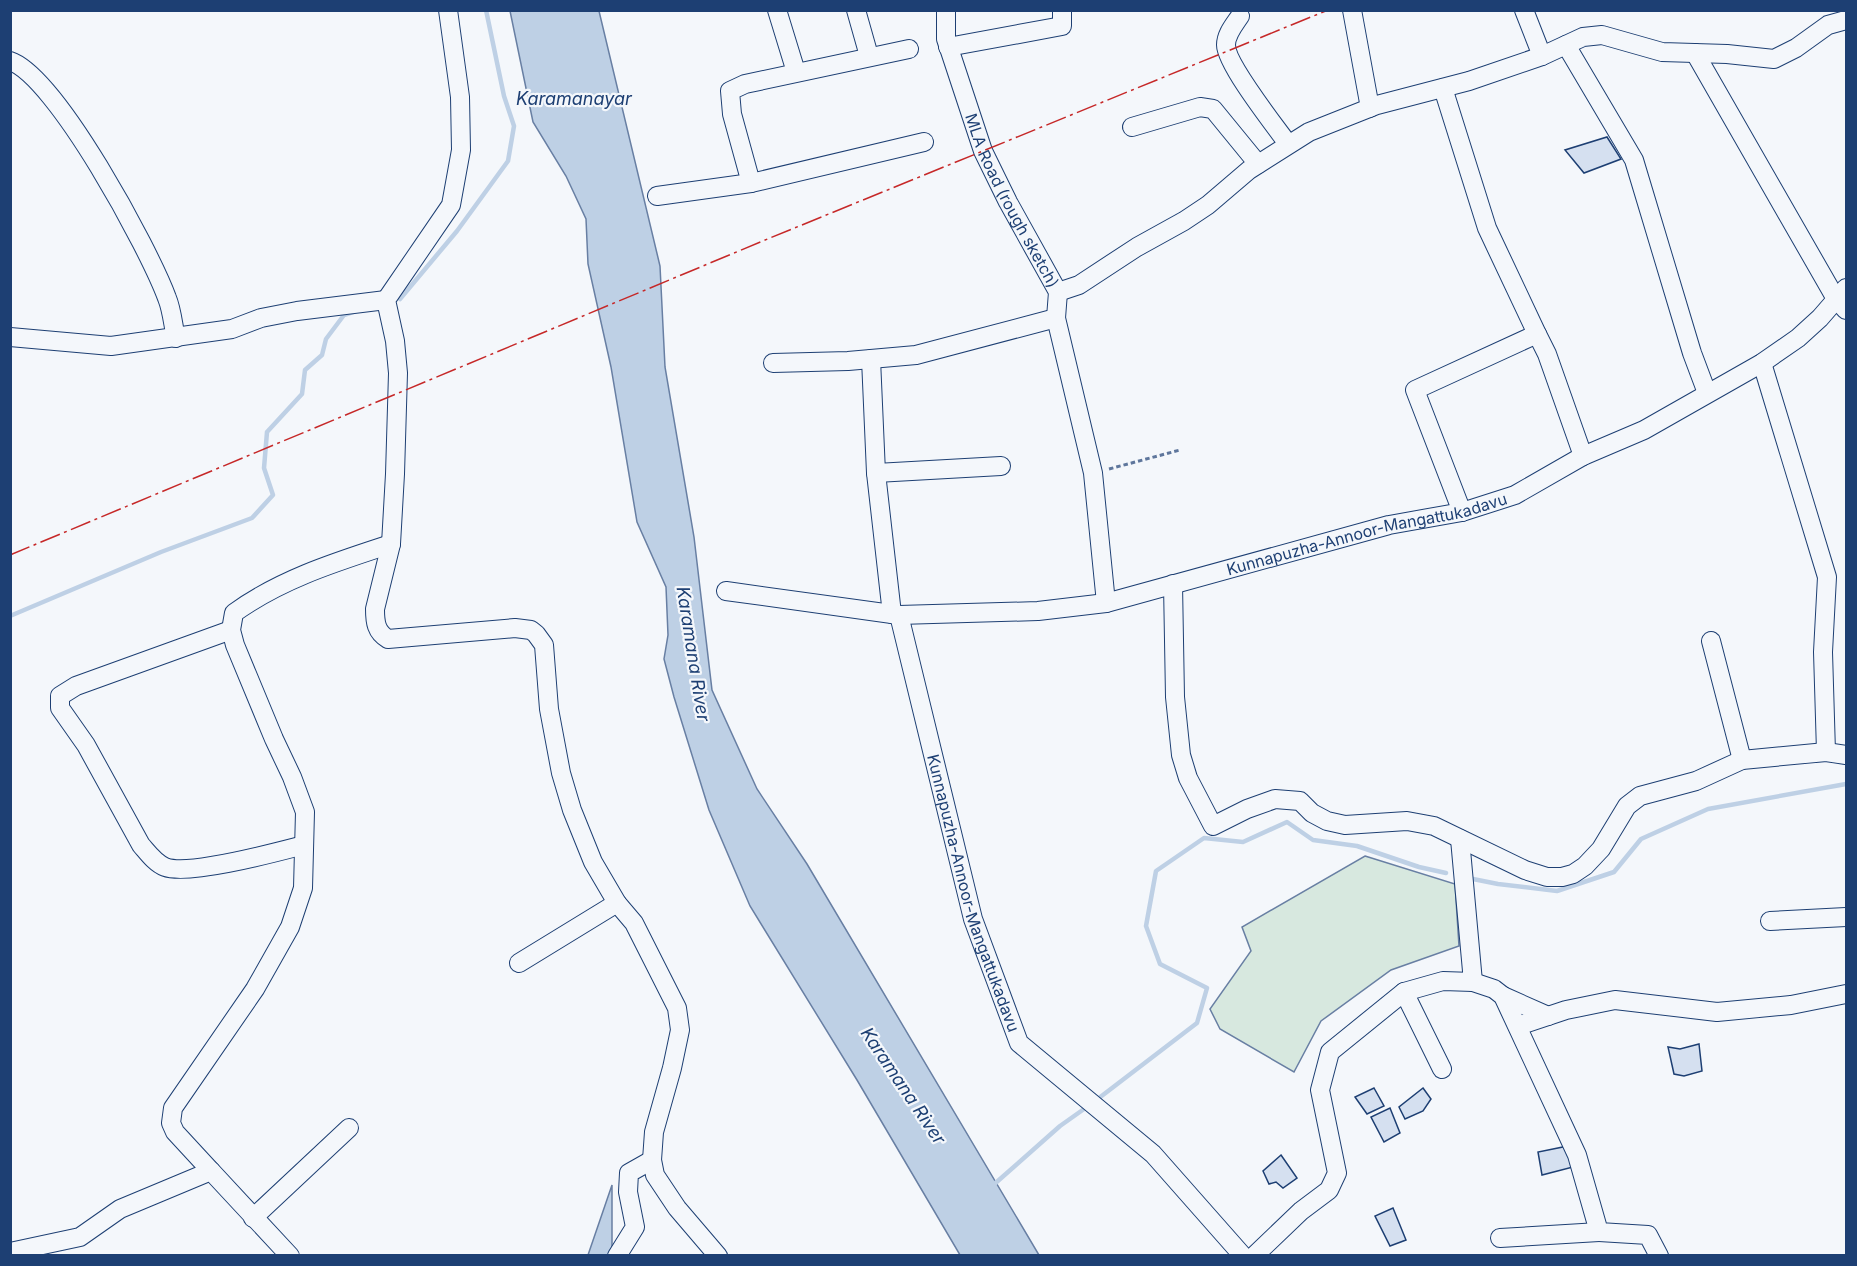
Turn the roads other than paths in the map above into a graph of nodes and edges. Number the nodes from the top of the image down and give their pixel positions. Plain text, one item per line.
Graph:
1 (448, 10) edge
2 (777, 10) edge
3 (856, 10) edge
4 (946, 10) edge
5 (1062, 10) edge
6 (1352, 10) edge
7 (1524, 10) edge
8 (1240, 16) dead end
9 (1846, 20) edge
10 (1566, 45) junction
11 (948, 47) junction
12 (909, 49) dead end
13 (1695, 53) junction
14 (869, 56) junction
15 (1542, 56) junction
16 (10, 61) edge
17 (796, 72) junction
18 (1443, 88) junction
19 (1370, 108) junction
20 (1132, 127) dead end
21 (924, 142) dead end
22 (1288, 144) junction
23 (1258, 164) junction
24 (751, 183) junction
25 (657, 196) dead end
26 (1058, 292) junction
27 (1843, 299) edge
28 (386, 300) junction
29 (1056, 318) junction
30 (1537, 334) junction
31 (10, 337) edge
32 (176, 338) junction
33 (871, 359) junction
34 (773, 363) dead end
35 (1762, 363) junction
36 (1707, 393) junction
37 (1583, 456) junction
38 (1001, 466) dead end
39 (876, 473) junction
40 (1462, 512) junction
41 (391, 544) junction
42 (1173, 584) junction
43 (726, 591) dead end
44 (1106, 603) junction
45 (895, 615) junction
46 (231, 630) junction
47 (1711, 641) dead end
48 (1826, 752) junction
49 (1846, 755) edge
50 (1742, 760) junction
51 (1460, 839) junction
52 (304, 845) junction
53 (617, 903) junction
54 (1846, 917) edge
55 (1770, 921) dead end
56 (519, 963) dead end
57 (1473, 982) junction
58 (1404, 992) junction
59 (1846, 994) edge
60 (1503, 996) junction
61 (1548, 1016) junction
62 (1518, 1026) junction
63 (1442, 1069) dead end
64 (349, 1128) dead end
65 (652, 1160) junction
66 (211, 1171) junction
67 (253, 1218) junction
68 (1599, 1232) junction
69 (1500, 1238) dead end
70 (10, 1252) edge
71 (290, 1256) edge
72 (617, 1256) edge
73 (718, 1256) edge
74 (1243, 1256) edge
75 (1254, 1256) edge
76 (1659, 1256) edge

1 - 28 street
2 - 17 street
3 - 14 street
4 - 11 street, MLA Road (rough sketch)
5 - 11 street
6 - 19 street
7 - 15 street
8 - 22 street
9 - 13 street
10 - 13 street
10 - 15 street
10 - 36 street
11 - 26 street, MLA Road (rough sketch)
12 - 14 street
13 - 27 street
14 - 17 street
15 - 18 street
16 - 32 street
17 - 24 street
18 - 19 street
18 - 30 street
19 - 22 street
20 - 23 street
21 - 24 street
22 - 23 street
23 - 26 street
24 - 25 street
26 - 29 street, MLA Road (rough sketch)
27 - 35 street, Kunnapuzha-Annoor-Mangattukadavu
28 - 32 street
28 - 41 street
29 - 33 street
29 - 44 street, MLA Road (rough sketch)
30 - 37 street
30 - 40 street
31 - 32 street
33 - 34 street
33 - 39 street
35 - 36 street, Kunnapuzha-Annoor-Mangattukadavu
35 - 48 street
36 - 37 street, Kunnapuzha-Annoor-Mangattukadavu
37 - 40 street, Kunnapuzha-Annoor-Mangattukadavu
38 - 39 street
39 - 45 street
40 - 42 street, Kunnapuzha-Annoor-Mangattukadavu
41 - 46 street
41 - 53 street
42 - 44 street, Kunnapuzha-Annoor-Mangattukadavu
42 - 51 street
43 - 45 street, Kunnapuzha-Annoor-Mangattukadavu
44 - 45 street, Kunnapuzha-Annoor-Mangattukadavu
45 - 74 street, Kunnapuzha-Annoor-Mangattukadavu
46 - 52 street
46 - 52 street
47 - 50 street
48 - 49 street
48 - 50 street
50 - 51 street
51 - 57 street
52 - 66 street
53 - 56 street
53 - 65 street
54 - 55 street
57 - 58 street
57 - 60 street
58 - 63 street
58 - 75 street
59 - 61 street
60 - 61 street
60 - 62 street
61 - 62 street
62 - 68 street
64 - 67 street
65 - 72 street
65 - 73 street
66 - 67 street
66 - 70 street
67 - 71 street
68 - 69 street
68 - 76 street

